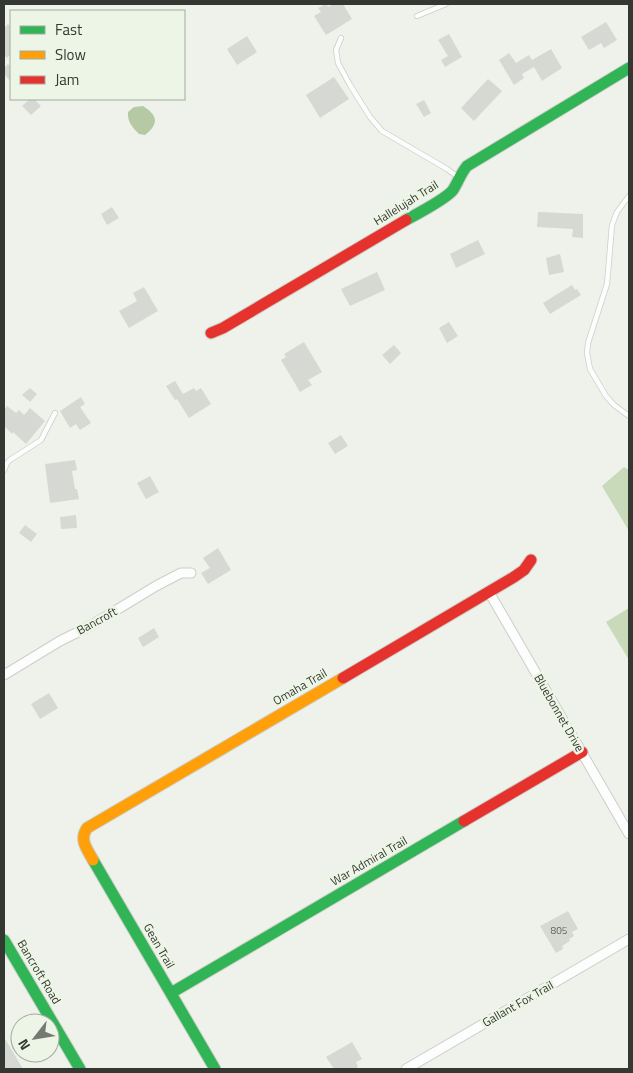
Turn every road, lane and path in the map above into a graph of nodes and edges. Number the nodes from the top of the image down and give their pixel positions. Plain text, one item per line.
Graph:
1 (446, 4) edge
2 (416, 16) dead end
3 (342, 38) dead end
4 (629, 68) edge
5 (459, 178) junction
6 (629, 196) edge
7 (211, 333) dead end
8 (55, 413) dead end
9 (629, 416) edge
10 (4, 470) edge
11 (531, 560) dead end
12 (191, 573) dead end
13 (489, 592) junction
14 (4, 675) edge
15 (582, 752) junction
16 (629, 834) edge
17 (83, 836) joint
18 (629, 939) edge
19 (4, 940) edge
20 (171, 993) junction
21 (412, 1068) edge
22 (80, 1069) edge
23 (215, 1069) edge

1 - 2 lane
3 - 5 lane
4 - 5 street, Hallelujah Trail
5 - 7 street, Hallelujah Trail
6 - 9 lane
8 - 10 lane
11 - 13 street, Omaha Trail
12 - 14 street, Bancroft
13 - 15 street, Bluebonnet Drive
13 - 17 street, Omaha Trail
15 - 16 street, Bluebonnet Drive
15 - 20 street, War Admiral Trail
17 - 20 street, Gean Trail
18 - 21 street, Gallant Fox Trail
19 - 22 street, Bancroft Road
20 - 23 street, Gean Trail

